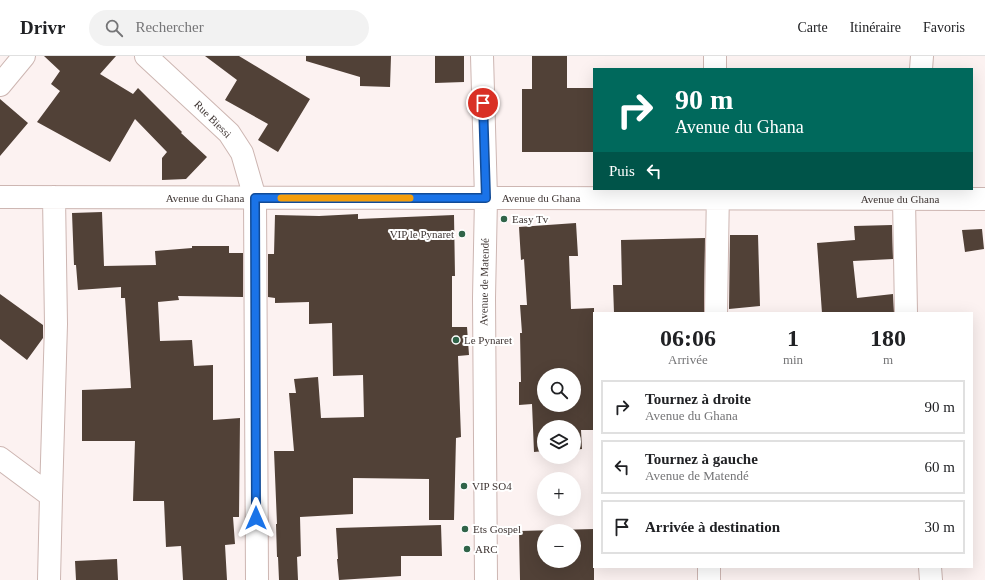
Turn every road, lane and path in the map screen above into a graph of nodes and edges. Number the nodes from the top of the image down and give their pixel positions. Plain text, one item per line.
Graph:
1 (24, 56) edge
2 (146, 56) edge
3 (482, 56) edge
4 (715, 56) edge
5 (922, 56) edge
6 (715, 68) edge
7 (921, 68) edge
8 (0, 84) edge
9 (718, 194) edge
10 (913, 196) edge
11 (0, 197) edge
12 (54, 197) junction
13 (255, 198) junction
14 (486, 198) junction
15 (985, 199) edge
16 (716, 312) edge
17 (906, 312) edge
18 (0, 458) edge
19 (51, 496) junction
20 (709, 568) edge
21 (930, 568) edge
22 (49, 580) edge
23 (257, 580) edge
24 (486, 580) edge
25 (708, 580) edge
26 (931, 580) edge

1 - 8 street
2 - 13 street, Rue Biessi
3 - 14 street, Avenue de Matendé
4 - 6 street
5 - 7 street
9 - 10 street, Avenue du Ghana
9 - 14 street, Avenue du Ghana
9 - 16 street
10 - 15 street, Avenue du Ghana
10 - 17 street
11 - 12 street, Avenue du Ghana
12 - 13 street, Avenue du Ghana
12 - 19 street
13 - 14 street, Avenue du Ghana
13 - 23 street, Rue Biessi
14 - 24 street, Avenue de Matendé
18 - 19 street
19 - 22 street
20 - 25 street
21 - 26 street

